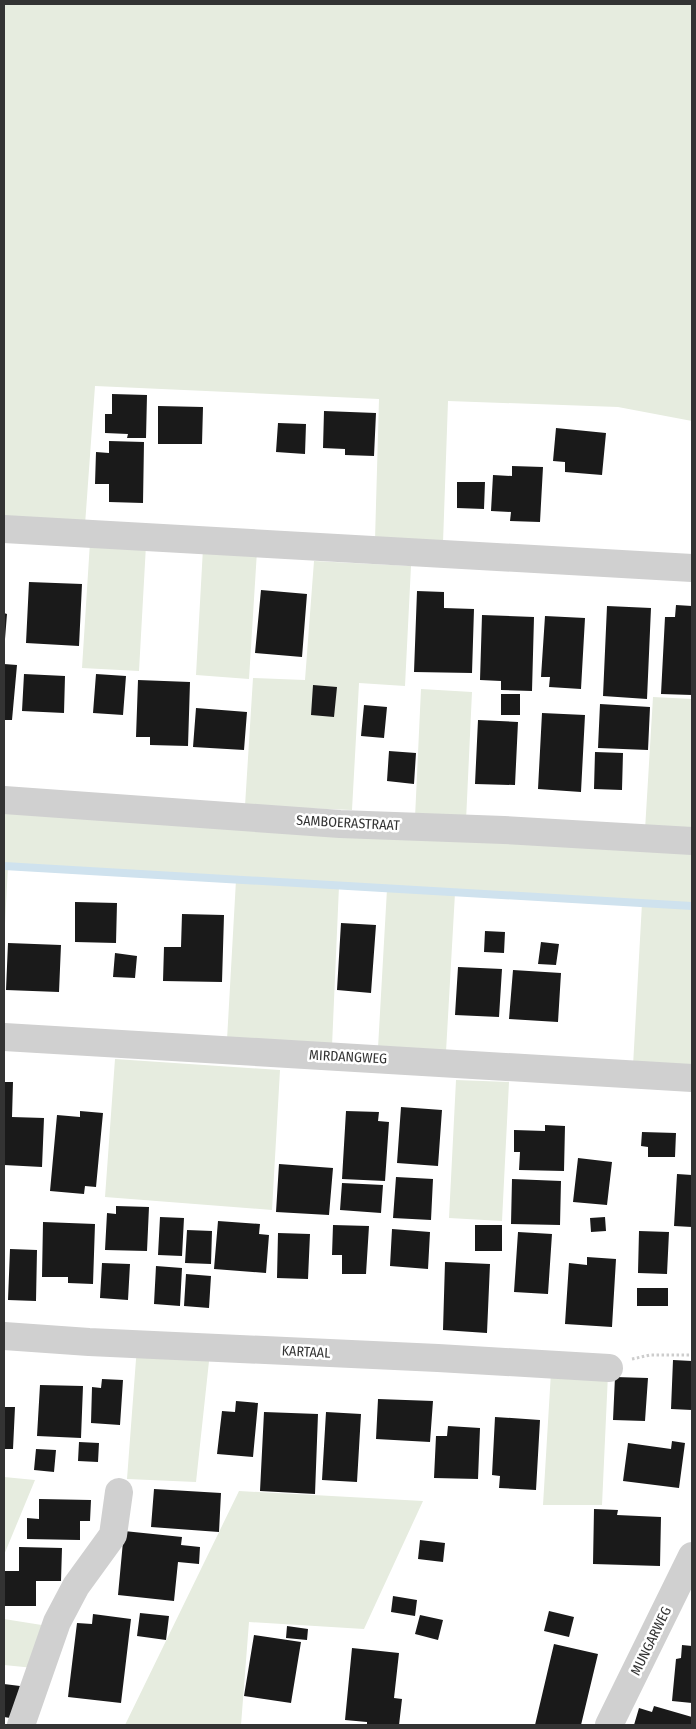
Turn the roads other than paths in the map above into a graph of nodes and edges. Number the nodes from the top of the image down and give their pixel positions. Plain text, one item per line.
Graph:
1 (4, 529) edge
2 (692, 568) edge
3 (4, 800) edge
4 (692, 841) edge
5 (4, 1037) edge
6 (692, 1078) edge
7 (4, 1336) edge
8 (609, 1368) road end
9 (119, 1492) dead end
10 (692, 1556) edge
11 (21, 1725) edge
12 (609, 1725) edge

1 - 2 street
3 - 4 street, SAMBOERASTRAAT
5 - 6 street, MIRDANGWEG
7 - 8 street, KARTAAL
9 - 11 street
10 - 12 street, MUNGARWEG

